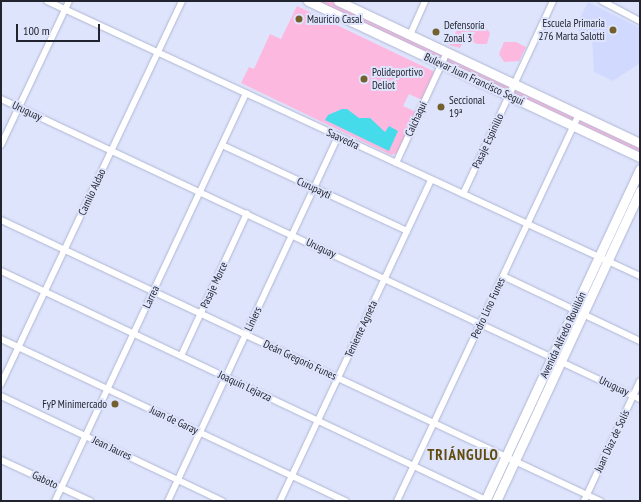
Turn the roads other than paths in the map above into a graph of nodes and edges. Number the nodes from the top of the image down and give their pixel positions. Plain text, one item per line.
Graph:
1 (46, 1) edge
2 (69, 1) edge
3 (182, 1) edge
4 (308, 1) edge
5 (338, 1) edge
6 (425, 1) edge
7 (553, 1) edge
8 (602, 1) edge
9 (65, 10) junction
10 (640, 21) edge
11 (410, 35) junction
12 (447, 52) junction
13 (158, 53) junction
14 (442, 64) junction
15 (515, 84) junction
16 (246, 94) junction
17 (510, 95) junction
18 (1, 98) edge
19 (19, 107) junction
20 (579, 114) junction
21 (573, 125) junction
22 (338, 136) junction
23 (640, 143) edge
24 (1, 146) edge
25 (222, 146) junction
26 (112, 150) junction
27 (640, 157) edge
28 (396, 163) junction
29 (640, 169) edge
30 (432, 180) junction
31 (314, 188) junction
32 (200, 191) junction
33 (640, 192) edge
34 (464, 194) junction
35 (246, 213) junction
36 (1, 220) edge
37 (527, 224) junction
38 (407, 231) junction
39 (292, 235) junction
40 (65, 249) junction
41 (603, 259) junction
42 (1, 271) edge
43 (503, 276) junction
44 (640, 276) edge
45 (385, 278) junction
46 (153, 291) junction
47 (45, 292) junction
48 (579, 312) junction
49 (201, 313) junction
50 (480, 324) junction
51 (134, 334) junction
52 (246, 334) junction
53 (1, 339) edge
54 (640, 342) edge
55 (18, 347) junction
56 (181, 356) junction
57 (556, 359) junction
58 (226, 377) junction
59 (338, 378) junction
60 (640, 382) edge
61 (1, 384) edge
62 (108, 389) junction
63 (1, 396) edge
64 (633, 396) junction
65 (640, 399) edge
66 (318, 420) junction
67 (434, 423) junction
68 (201, 432) junction
69 (86, 436) junction
70 (510, 459) junction
71 (1, 460) edge
72 (414, 465) junction
73 (292, 476) junction
74 (178, 480) junction
75 (61, 488) junction
76 (586, 498) edge
77 (55, 501) edge
78 (90, 501) edge
79 (168, 501) edge
80 (222, 501) edge
81 (280, 501) edge
82 (346, 501) edge
83 (398, 501) edge
84 (486, 501) edge
85 (496, 501) edge
86 (600, 501) edge

1 - 9 street, Saavedra
2 - 9 street
3 - 13 street, Camilo Aldao
4 - 14 main road, Bulevar Juan Francisco Seguí
5 - 11 main road, Bulevar Juan Francisco Seguí
6 - 11 street
7 - 15 street, Pasaje Espinillo
8 - 10 street
9 - 13 street, Saavedra
9 - 19 street
11 - 12 main road, Bulevar Juan Francisco Seguí
12 - 14 street, Calchaqui
12 - 15 main road, Bulevar Juan Francisco Seguí
13 - 16 street, Saavedra
13 - 26 street, Camilo Aldao
14 - 17 main road, Bulevar Juan Francisco Seguí
14 - 28 street, Calchaqui
15 - 17 street, Pasaje Espinillo
15 - 20 main road, Bulevar Juan Francisco Seguí
16 - 22 street, Saavedra
16 - 25 street, Larrea
17 - 21 main road, Bulevar Juan Francisco Seguí
17 - 34 street, Pasaje Espinillo
18 - 19 street, Uruguay
19 - 24 street
19 - 26 street, Uruguay
20 - 21 street, Pedro Lino Funes
20 - 23 main road, Bulevar Juan Francisco Seguí
21 - 27 main road, Bulevar Juan Francisco Seguí
21 - 37 street, Pedro Lino Funes
22 - 28 street, Saavedra
22 - 31 street, Liniers
25 - 31 street, Curupayti
25 - 32 street, Larrea
26 - 32 street, Uruguay
26 - 40 street, Camilo Aldao
28 - 30 street, Saavedra
29 - 41 main road, Avenida Alfredo Rouillón
30 - 34 street, Saavedra
30 - 38 street, Teniente Agneta
31 - 38 street, Curupayti
31 - 39 street, Liniers
32 - 35 street, Uruguay
32 - 46 street, Larrea
33 - 41 main road, Avenida Alfredo Rouillón
34 - 37 street, Saavedra
35 - 39 street, Uruguay
35 - 49 street, Pasaje Morce
36 - 40 street, Deán Gregorio Funes
37 - 41 street, Saavedra
37 - 43 street, Pedro Lino Funes
38 - 45 street, Teniente Agneta
39 - 45 street, Uruguay
39 - 52 street, Liniers
40 - 46 street, Deán Gregorio Funes
40 - 47 street, Camilo Aldao
41 - 44 street, Saavedra
41 - 48 main road, Avenida Alfredo Rouillón
42 - 47 street, Joaquín Lejarza
43 - 48 street
43 - 50 street, Pedro Lino Funes
45 - 50 street, Uruguay
45 - 59 street, Teniente Agneta
46 - 49 street, Deán Gregorio Funes
46 - 51 street, Larrea
47 - 51 street, Joaquín Lejarza
47 - 55 street, Camilo Aldao
48 - 54 street
48 - 57 main road, Avenida Alfredo Rouillón
49 - 52 street, Deán Gregorio Funes
49 - 56 street, Pasaje Morce
50 - 57 street, Uruguay
50 - 67 street, Pedro Lino Funes
51 - 56 street, Joaquín Lejarza
51 - 62 street, Larrea
52 - 58 street, Liniers
52 - 59 street, Deán Gregorio Funes
53 - 55 street, Juan de Garay
55 - 61 street, Camilo Aldao
55 - 62 street, Juan de Garay
56 - 58 street, Joaquín Lejarza
57 - 64 street, Uruguay
57 - 70 main road, Avenida Alfredo Rouillón
58 - 66 street, Joaquín Lejarza
58 - 68 street, Liniers
59 - 66 street, Teniente Agneta
59 - 67 street, Deán Gregorio Funes
60 - 64 street, Juan Díaz de Solís
62 - 68 street, Juan de Garay
62 - 69 street, Larrea
63 - 69 street, Jean Jaures
64 - 65 street, Uruguay
64 - 76 street, Juan Díaz de Solís
66 - 72 street, Joaquín Lejarza
66 - 73 street, Teniente Agneta
67 - 70 street, Deán Gregorio Funes
67 - 72 street, Pedro Lino Funes
68 - 73 street, Juan de Garay
68 - 74 street, Liniers
69 - 74 street, Jean Jaures
69 - 75 street, Larrea
70 - 76 street, Deán Gregorio Funes
70 - 84 main road, Avenida Alfredo Rouillón
70 - 85 main road, Avenida Alfredo Rouillón
71 - 75 street, Gaboto
72 - 83 street, Pedro Lino Funes
72 - 84 street, Joaquín Lejarza
73 - 81 street, Teniente Agneta
73 - 82 street, Juan de Garay
74 - 79 street, Liniers
74 - 80 street, Jean Jaures
75 - 77 street, Larrea
75 - 78 street, Gaboto
76 - 86 street, Deán Gregorio Funes

